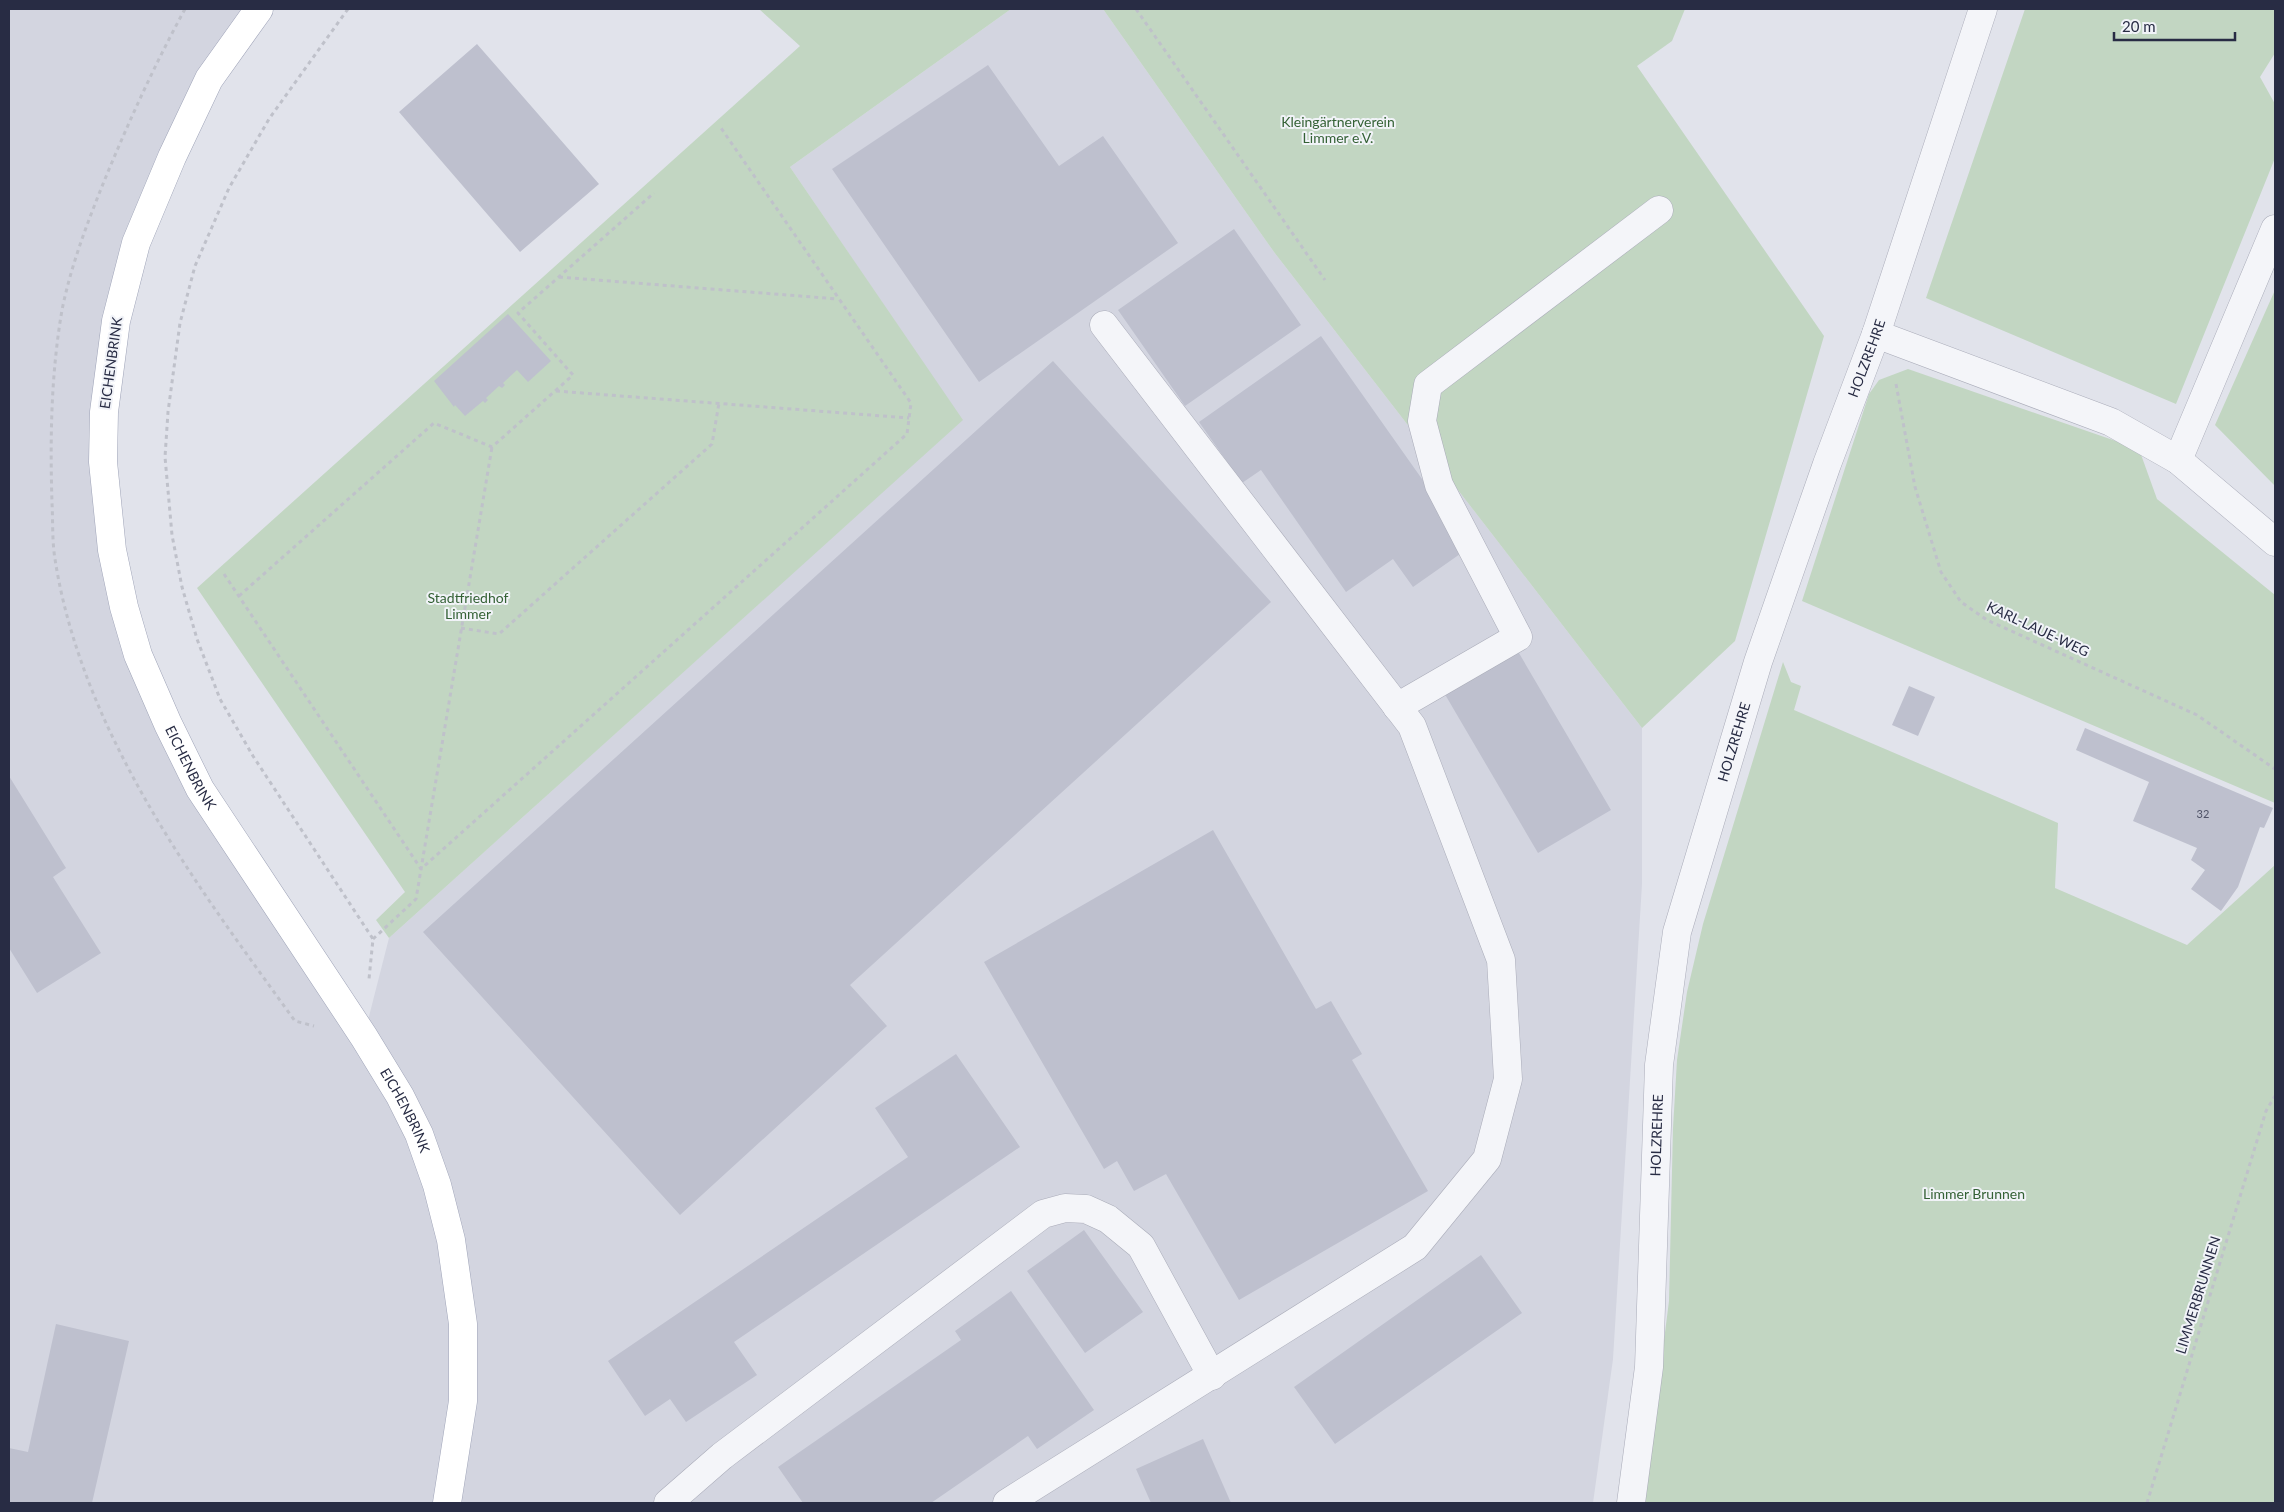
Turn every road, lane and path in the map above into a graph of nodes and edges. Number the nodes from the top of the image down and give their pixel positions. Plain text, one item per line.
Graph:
1 (259, 9) edge
2 (348, 9) edge
3 (1136, 9) edge
4 (1983, 9) edge
5 (721, 128) dead end
6 (654, 193) dead end
7 (1659, 210) dead end
8 (2275, 230) edge
9 (559, 277) junction
10 (1325, 280) dead end
11 (839, 299) junction
12 (1104, 325) dead end
13 (1876, 334) junction
14 (1896, 383) dead end
15 (555, 391) junction
16 (719, 403) junction
17 (909, 418) junction
18 (492, 447) junction
19 (2178, 460) junction
20 (2275, 542) edge
21 (224, 574) dead end
22 (238, 596) junction
23 (462, 628) junction
24 (1397, 707) junction
25 (2275, 769) edge
26 (421, 870) junction
27 (373, 939) junction
28 (364, 1037) junction
29 (2275, 1096) edge
30 (1212, 1376) junction
31 (447, 1503) edge
32 (668, 1503) edge
33 (1008, 1503) edge
34 (1631, 1503) edge
35 (2147, 1503) edge

1 - 28 main road, EICHENBRINK
2 - 27 path
3 - 10 path
4 - 13 street, HOLZREHRE
5 - 11 path
6 - 9 path
7 - 24 street
8 - 19 street
9 - 11 path
9 - 15 path
11 - 17 path
12 - 24 street
13 - 19 street
13 - 34 street, HOLZREHRE
14 - 25 path, KARL-LAUE-WEG
15 - 16 path
15 - 18 path
16 - 17 path
16 - 23 path
17 - 26 path
18 - 22 path
18 - 23 path
19 - 20 street
21 - 22 path
22 - 26 path
23 - 26 path
24 - 30 street
26 - 27 path
27 - 28 path
28 - 31 main road, EICHENBRINK
29 - 35 path, LIMMERBRUNNEN
30 - 32 street
30 - 33 street

